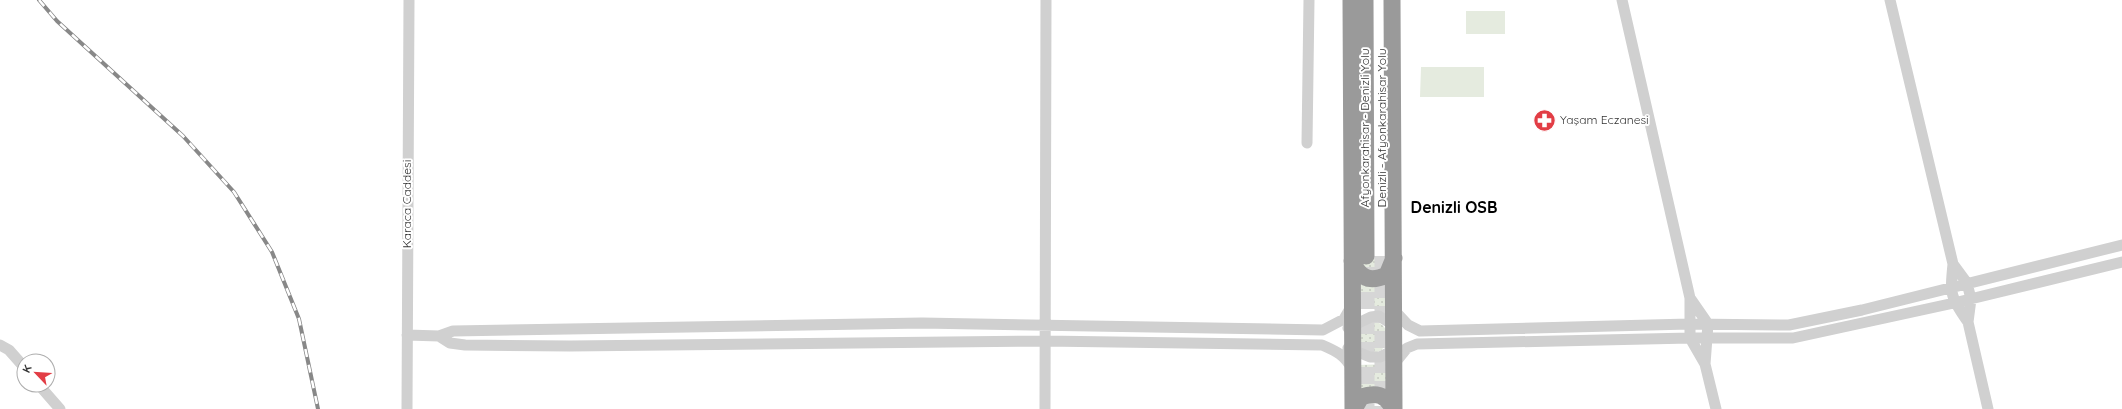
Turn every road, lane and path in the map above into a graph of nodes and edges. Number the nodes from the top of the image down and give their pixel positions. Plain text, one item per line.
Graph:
1 (409, 0) edge
2 (1046, 0) edge
3 (1308, 0) edge
4 (1351, 0) edge
5 (1365, 0) edge
6 (1381, 0) edge
7 (1392, 0) edge
8 (1622, 0) edge
9 (1890, 0) edge
10 (1307, 143) dead end
11 (2122, 245) edge
12 (1374, 258) junction
13 (2122, 262) edge
14 (1954, 264) junction
15 (1967, 283) junction
16 (1951, 287) junction
17 (1690, 298) junction
18 (1971, 299) junction
19 (1954, 303) junction
20 (1352, 305) junction
21 (1394, 310) junction
22 (1968, 322) junction
23 (1046, 324) junction
24 (1689, 324) junction
25 (1708, 324) junction
26 (1352, 327) junction
27 (1394, 327) junction
28 (1323, 330) junction
29 (1420, 331) junction
30 (407, 335) junction
31 (439, 336) junction
32 (1690, 338) junction
33 (1708, 338) junction
34 (1045, 341) junction
35 (1417, 344) junction
36 (0, 345) edge
37 (1322, 345) junction
38 (1353, 348) junction
39 (1394, 356) junction
40 (16, 358) edge
41 (1705, 364) junction
42 (1353, 371) junction
43 (46, 393) edge
44 (60, 409) edge
45 (407, 409) edge
46 (1045, 409) edge
47 (1354, 409) edge
48 (1393, 409) edge
49 (1716, 409) edge
50 (1988, 409) edge

1 - 30 street, Karaca Caddesi
2 - 23 street
3 - 10 street
4 - 12 highway
5 - 12 highway, Afyonkarahisar - Denizli Yolu
6 - 12 highway, Denizli - Afyonkarahisar Yolu
7 - 12 highway
8 - 17 street
9 - 14 street
11 - 15 street
12 - 20 highway
12 - 21 highway
13 - 18 street
14 - 15 street
14 - 16 street
15 - 16 street
15 - 18 street
16 - 19 street
16 - 25 street
17 - 24 street
17 - 25 street
18 - 19 street
18 - 22 street
19 - 22 street
19 - 33 street
20 - 26 highway
20 - 28 street
21 - 27 highway
21 - 29 street
22 - 50 street
23 - 28 street
23 - 31 street
23 - 34 street
24 - 25 street
24 - 29 street
24 - 32 street
25 - 33 street
26 - 27 street
26 - 28 street
26 - 38 highway
27 - 29 street
27 - 39 highway
30 - 31 street
30 - 45 street, Karaca Caddesi
31 - 34 street
32 - 33 street
32 - 35 street
32 - 41 street
33 - 41 street
34 - 37 street
34 - 46 street
35 - 39 street
35 - 39 street
36 - 40 street
37 - 38 street
37 - 42 street
38 - 39 street
38 - 42 highway
39 - 48 highway
41 - 49 street
42 - 47 highway
43 - 44 street
47 - 48 highway

